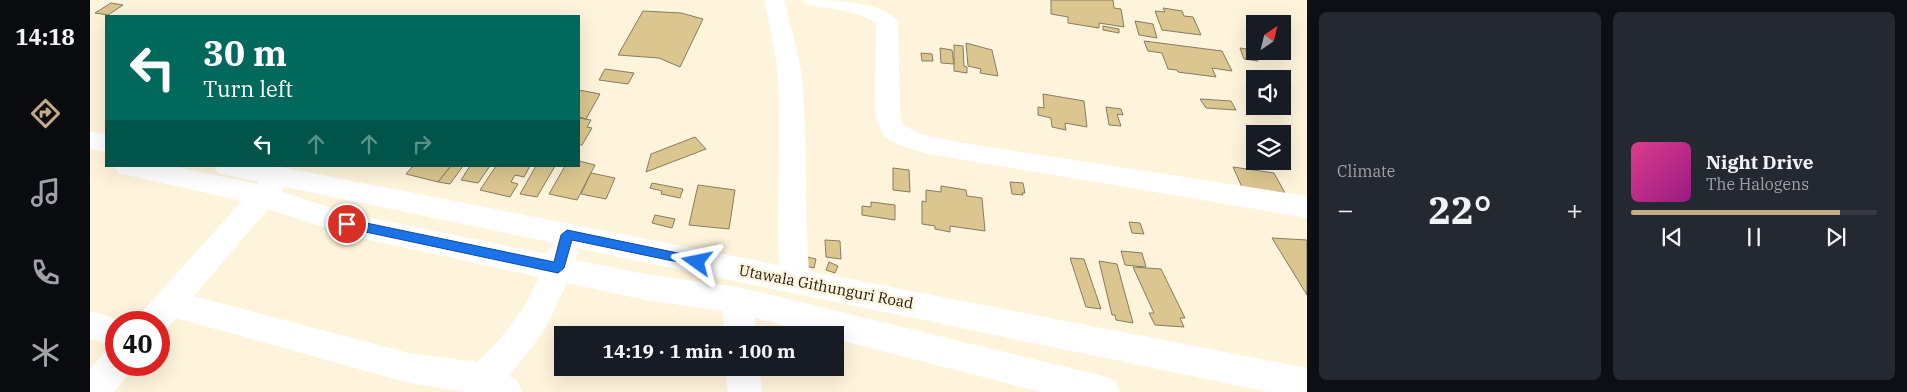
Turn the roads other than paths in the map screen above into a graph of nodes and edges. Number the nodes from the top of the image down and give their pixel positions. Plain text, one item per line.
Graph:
1 (774, 0) edge
2 (812, 0) edge
3 (90, 140) edge
4 (105, 143) edge
5 (90, 159) edge
6 (105, 162) edge
7 (135, 167) edge
8 (229, 167) edge
9 (271, 186) junction
10 (1307, 207) edge
11 (567, 235) junction
12 (697, 262) junction
13 (558, 268) junction
14 (795, 281) junction
15 (692, 292) junction
16 (738, 300) junction
17 (163, 311) edge
18 (170, 315) edge
19 (90, 325) edge
20 (739, 326) edge
21 (105, 329) edge
22 (106, 376) edge
23 (743, 376) edge
24 (1307, 384) edge
25 (494, 386) edge
26 (92, 392) edge
27 (745, 392) edge
28 (1103, 392) edge

1 - 14 street
2 - 10 street
3 - 4 street
5 - 6 street
7 - 9 street
8 - 9 street, Utawala Githunguri Road
9 - 11 street, Utawala Githunguri Road
9 - 13 street
9 - 17 street
11 - 12 street, Utawala Githunguri Road
11 - 13 street
12 - 14 street, Utawala Githunguri Road
12 - 15 street
13 - 15 street
13 - 25 street
14 - 24 street, Utawala Githunguri Road
15 - 16 street
16 - 20 street
16 - 28 street
18 - 25 street
19 - 21 street
22 - 26 street
23 - 27 street

